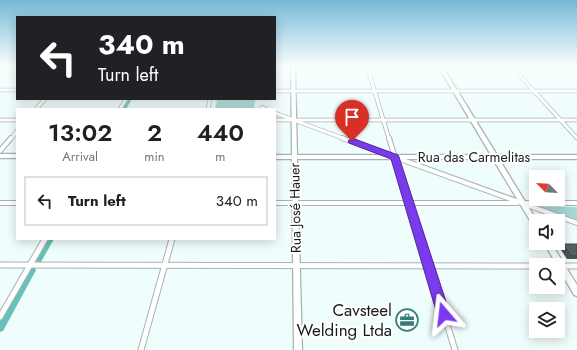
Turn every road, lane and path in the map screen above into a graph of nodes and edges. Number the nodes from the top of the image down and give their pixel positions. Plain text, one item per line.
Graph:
1 (293, 82) edge
2 (372, 82) edge
3 (450, 82) edge
4 (525, 82) edge
5 (0, 90) edge
6 (16, 90) edge
7 (276, 90) edge
8 (293, 90) junction
9 (375, 90) junction
10 (455, 91) junction
11 (533, 91) junction
12 (577, 91) edge
13 (44, 100) edge
14 (37, 108) edge
15 (276, 113) edge
16 (0, 120) edge
17 (16, 120) edge
18 (276, 120) edge
19 (294, 120) junction
20 (384, 120) junction
21 (473, 120) junction
22 (560, 120) junction
23 (577, 120) edge
24 (16, 132) edge
25 (577, 138) edge
26 (0, 151) edge
27 (0, 156) edge
28 (16, 156) edge
29 (276, 157) edge
30 (294, 157) junction
31 (395, 157) junction
32 (495, 157) junction
33 (577, 157) edge
34 (0, 203) edge
35 (16, 203) edge
36 (276, 203) edge
37 (295, 203) junction
38 (410, 203) junction
39 (523, 203) junction
40 (577, 204) edge
41 (530, 214) edge
42 (577, 223) edge
43 (44, 240) edge
44 (172, 240) edge
45 (0, 265) edge
46 (30, 265) junction
47 (164, 265) junction
48 (296, 265) junction
49 (429, 265) junction
50 (529, 266) edge
51 (565, 266) edge
52 (577, 266) edge
53 (565, 275) edge
54 (577, 292) edge
55 (0, 317) edge
56 (141, 350) edge
57 (298, 350) edge
58 (455, 350) edge

1 - 8 main road, Rua José Hauer
2 - 9 street
3 - 10 main road
4 - 11 street
5 - 6 street
7 - 8 street
8 - 9 street
8 - 19 main road, Rua José Hauer
9 - 10 street
9 - 20 street
10 - 11 street
10 - 21 main road
11 - 12 street
11 - 22 street
13 - 14 street
15 - 19 street
16 - 17 street
18 - 19 street
19 - 20 street
19 - 30 main road, Rua José Hauer
19 - 31 street
20 - 21 street
20 - 31 street
21 - 22 street
21 - 32 main road
22 - 23 street
22 - 25 street
24 - 26 street
27 - 28 main road
29 - 30 main road, Rua das Carmelitas
30 - 31 main road, Rua das Carmelitas
30 - 37 main road, Rua José Hauer
31 - 32 main road, Rua das Carmelitas
31 - 38 street
31 - 39 street
32 - 33 main road, Rua das Carmelitas
32 - 39 main road
34 - 35 street
36 - 37 street
37 - 38 street
37 - 48 main road, Rua José Hauer
38 - 39 street
38 - 49 street
39 - 40 street
39 - 41 main road
39 - 42 street
43 - 46 street
44 - 47 street
45 - 46 street
46 - 47 street
46 - 55 street
47 - 48 street
47 - 56 street
48 - 49 street
48 - 57 main road, Rua José Hauer
49 - 50 street
49 - 58 street
51 - 52 street
53 - 54 main road

